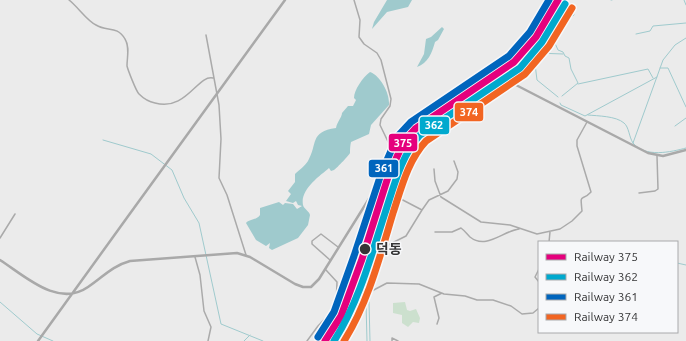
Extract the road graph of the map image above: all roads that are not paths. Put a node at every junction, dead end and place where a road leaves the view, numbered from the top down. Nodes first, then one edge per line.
1 (69, 0) edge
2 (285, 0) edge
3 (354, 0) edge
4 (206, 36) dead end
5 (213, 78) junction
6 (218, 94) junction
7 (587, 122) junction
8 (686, 150) edge
9 (393, 152) junction
10 (657, 156) junction
11 (454, 161) dead end
12 (434, 169) dead end
13 (639, 193) dead end
14 (441, 196) junction
15 (422, 210) junction
16 (15, 214) dead end
17 (384, 220) dead end
18 (520, 229) junction
19 (435, 232) dead end
20 (550, 232) junction
21 (0, 238) edge
22 (550, 241) edge
23 (338, 247) junction
24 (194, 255) junction
25 (246, 256) junction
26 (0, 260) edge
27 (330, 260) junction
28 (324, 269) junction
29 (538, 271) edge
30 (538, 281) edge
31 (337, 292) junction
32 (365, 292) junction
33 (73, 293) junction
34 (442, 293) junction
35 (538, 309) edge
36 (437, 324) dead end
37 (38, 341) edge
38 (208, 341) edge
39 (307, 341) edge
40 (392, 341) edge
41 (398, 341) edge

1 - 5 street
2 - 6 main road
3 - 9 street
4 - 5 street
5 - 6 street
6 - 25 street
6 - 33 main road
7 - 9 main road
7 - 10 main road
7 - 20 street
8 - 10 main road
9 - 23 main road
10 - 13 street
11 - 14 street
12 - 14 street
14 - 15 street
14 - 18 street
15 - 17 street
15 - 32 street
16 - 21 street
18 - 19 street
18 - 20 street
20 - 22 street
23 - 27 main road
23 - 27 street
24 - 25 main road
24 - 33 main road
24 - 38 street
25 - 28 main road
26 - 33 main road
27 - 28 main road
28 - 31 street
29 - 30 street
31 - 32 street
31 - 39 street
32 - 34 street
33 - 37 main road
34 - 35 street
34 - 36 street
40 - 41 street

